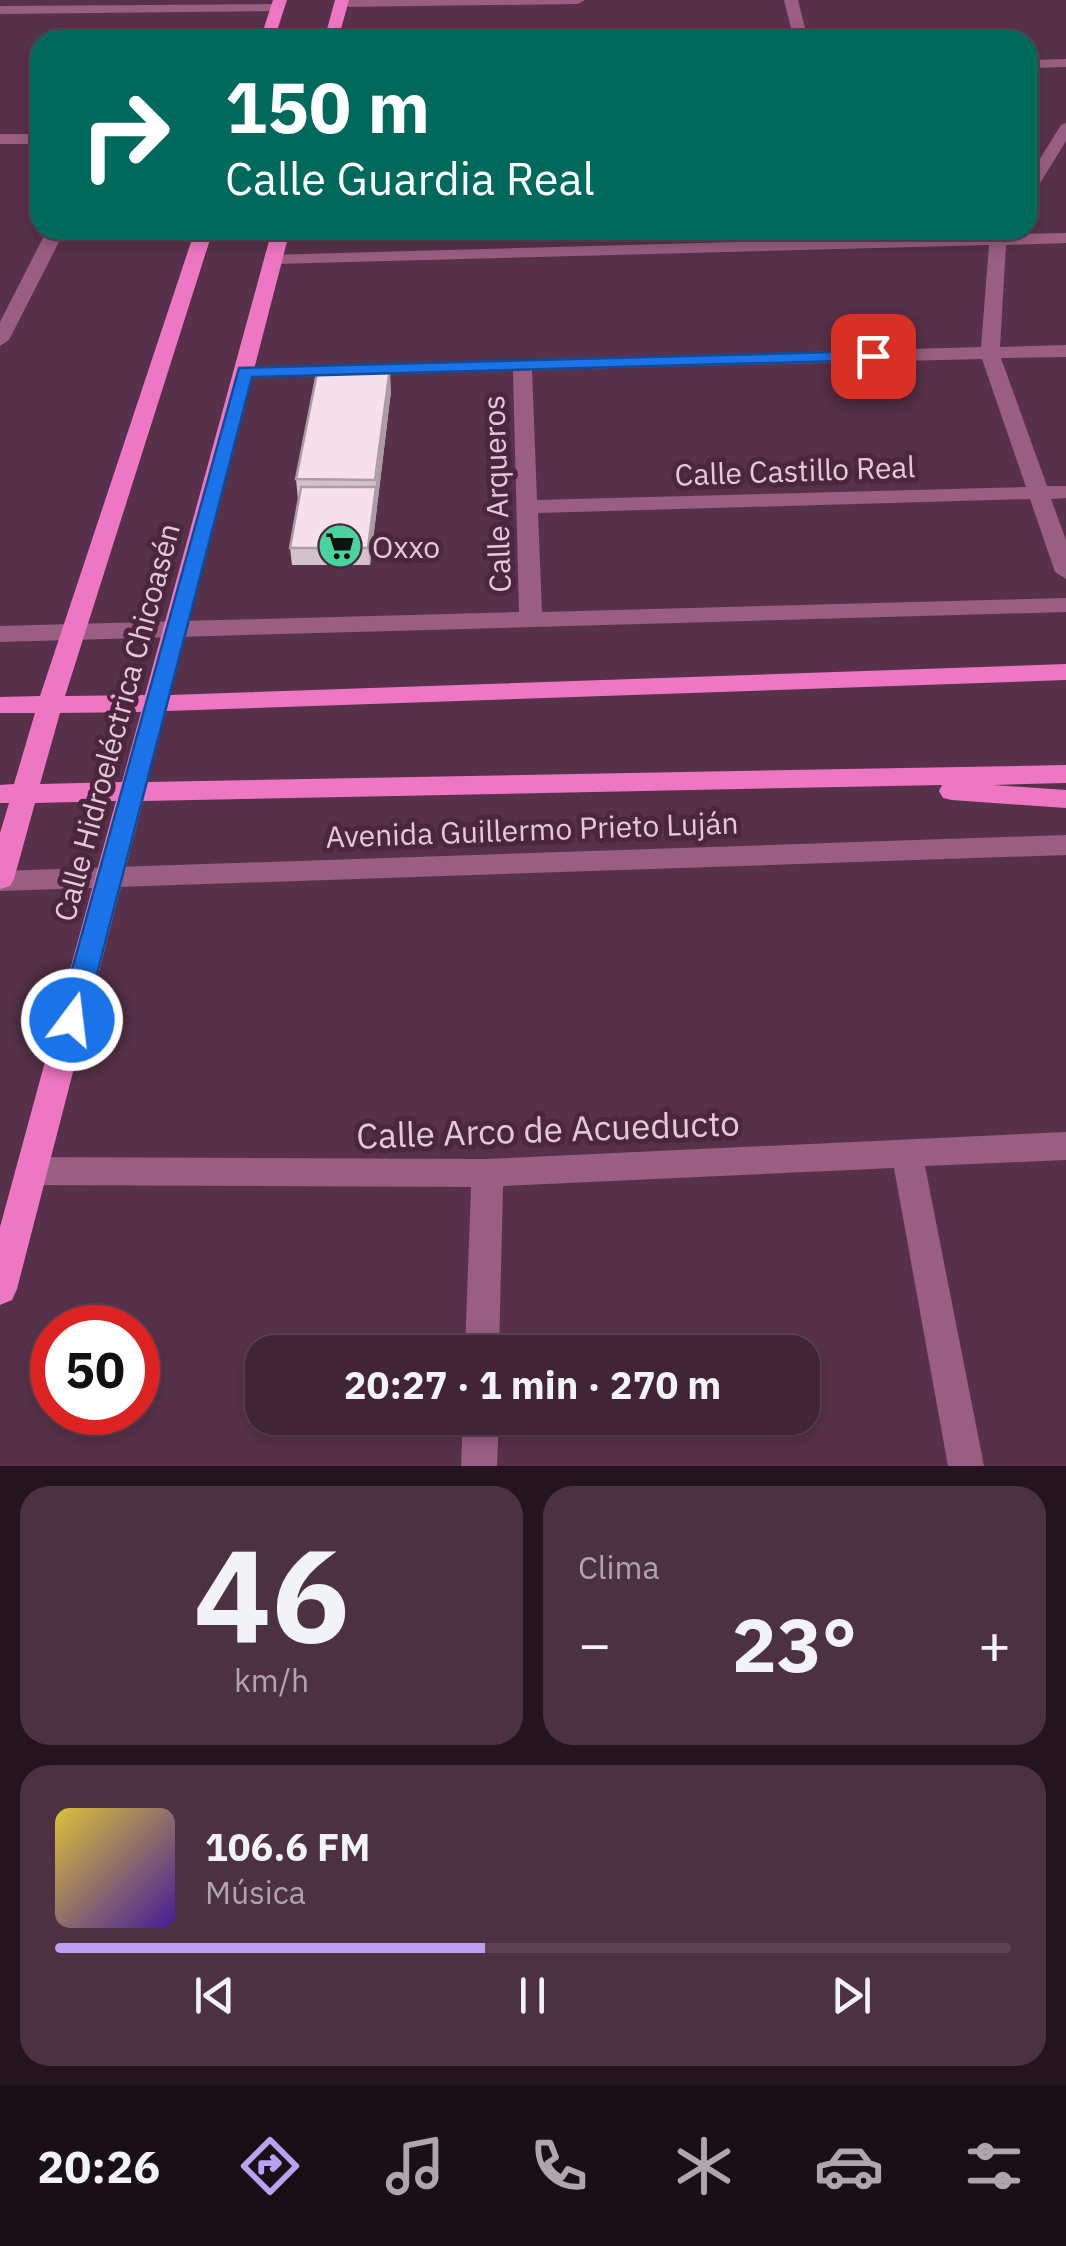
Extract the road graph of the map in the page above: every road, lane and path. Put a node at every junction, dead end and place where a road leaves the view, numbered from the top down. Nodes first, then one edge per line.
1 (578, 0) edge
2 (792, 0) edge
3 (341, 2) edge
4 (279, 3) edge
5 (0, 10) edge
6 (270, 30) edge
7 (334, 30) edge
8 (799, 30) edge
9 (1066, 63) edge
10 (1038, 64) edge
11 (1063, 136) edge
12 (0, 139) edge
13 (30, 140) edge
14 (1038, 175) edge
15 (1038, 237) edge
16 (1066, 238) edge
17 (51, 240) edge
18 (201, 240) edge
19 (279, 240) edge
20 (598, 240) edge
21 (1000, 240) edge
22 (274, 259) junction
23 (0, 340) edge
24 (1066, 352) edge
25 (990, 353) junction
26 (522, 366) junction
27 (245, 372) junction
28 (1066, 492) edge
29 (1038, 493) junction
30 (526, 507) junction
31 (1066, 572) edge
32 (1066, 605) edge
33 (531, 619) junction
34 (177, 630) junction
35 (71, 632) junction
36 (0, 634) edge
37 (1059, 672) edge
38 (50, 704) junction
39 (156, 704) junction
40 (0, 705) edge
41 (1066, 774) edge
42 (857, 780) junction
43 (133, 788) junction
44 (12, 793) edge
45 (1066, 799) edge
46 (1066, 844) edge
47 (110, 876) junction
48 (0, 880) edge
49 (1066, 1146) edge
50 (906, 1153) junction
51 (31, 1170) junction
52 (487, 1174) junction
53 (0, 1289) edge
54 (482, 1335) edge
55 (480, 1435) edge
56 (479, 1466) edge
57 (966, 1466) edge

1 - 3 street
2 - 8 street
3 - 7 main road
4 - 5 street
4 - 6 main road
9 - 10 street
11 - 14 street
12 - 13 street
15 - 16 street
17 - 23 street
18 - 35 main road, Calle Hidroeléctrica Chicoasén
19 - 22 main road, Calle Hidroeléctrica Chicoasén
20 - 22 street
21 - 25 street
22 - 27 main road, Calle Hidroeléctrica Chicoasén
24 - 25 street
25 - 26 street
25 - 29 street
26 - 27 street
26 - 30 street, Calle Arqueros
27 - 34 main road, Calle Hidroeléctrica Chicoasén
28 - 29 street, Calle Castillo Real
29 - 30 street, Calle Castillo Real
29 - 31 street
30 - 33 street, Calle Arqueros
32 - 33 street
33 - 34 street
34 - 35 street
34 - 39 main road, Calle Hidroeléctrica Chicoasén
35 - 36 street
35 - 38 main road, Calle Hidroeléctrica Chicoasén
37 - 39 main road
38 - 39 main road
38 - 40 main road
38 - 44 main road, Calle Hidroeléctrica Chicoasén
39 - 43 main road, Calle Hidroeléctrica Chicoasén
41 - 42 main road, Avenida Guillermo Prieto Luján
42 - 43 main road, Avenida Guillermo Prieto Luján
42 - 45 main road
43 - 44 main road, Avenida Guillermo Prieto Luján
43 - 47 main road, Calle Hidroeléctrica Chicoasén
44 - 48 main road, Calle Hidroeléctrica Chicoasén
46 - 47 street, Avenida Guillermo Prieto Luján
47 - 48 street, Avenida Guillermo Prieto Luján
47 - 51 main road, Calle Hidroeléctrica Chicoasén
49 - 50 street, Calle Arco de Acueducto
50 - 52 street, Calle Arco de Acueducto
50 - 57 street
51 - 52 street, Calle Arco de Acueducto
51 - 53 main road, Calle Hidroeléctrica Chicoasén
52 - 54 street
55 - 56 street

